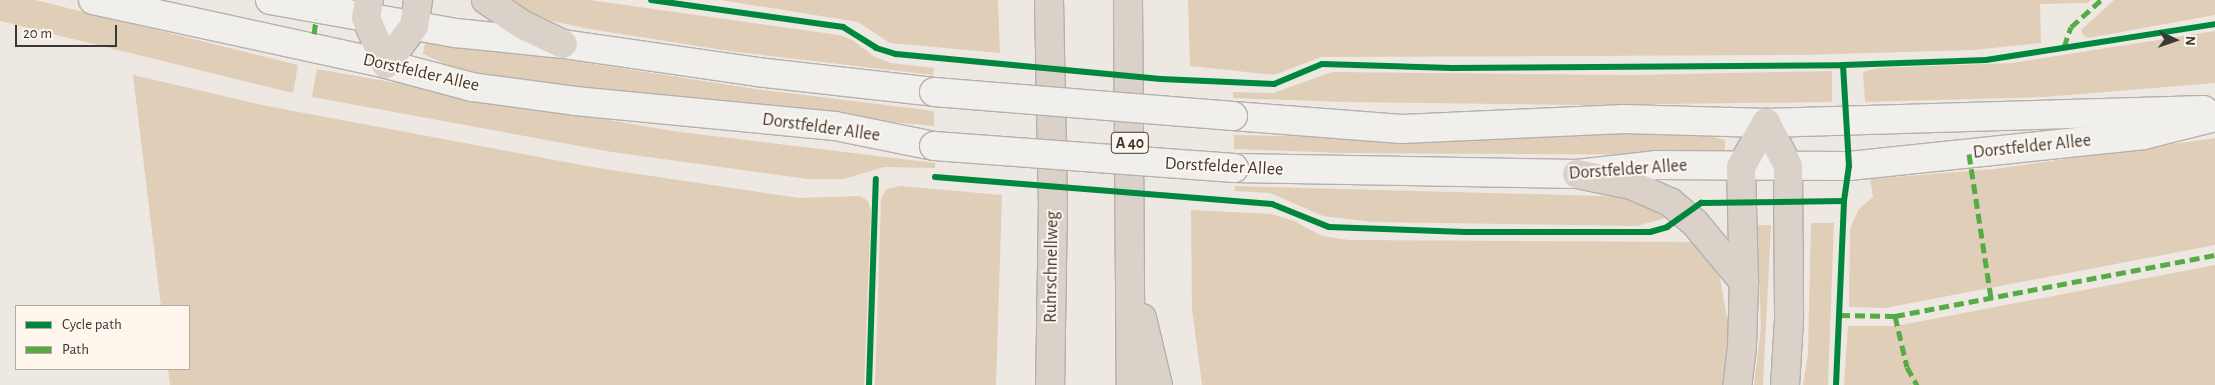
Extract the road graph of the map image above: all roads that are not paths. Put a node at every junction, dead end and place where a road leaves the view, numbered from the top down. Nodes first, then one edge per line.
1 (93, 0) edge
2 (270, 0) edge
3 (486, 0) edge
4 (1049, 0) edge
5 (1128, 0) edge
6 (367, 9) edge
7 (416, 13) edge
8 (563, 44) junction
9 (386, 64) junction
10 (2215, 110) edge
11 (2215, 116) edge
12 (1766, 123) junction
13 (1788, 166) junction
14 (1740, 167) junction
15 (1577, 174) junction
16 (1132, 245) junction
17 (1744, 282) junction
18 (1050, 385) edge
19 (1130, 385) edge
20 (1158, 385) edge
21 (1737, 385) edge
22 (1785, 385) edge

1 - 9 main road, Dorstfelder Allee
2 - 6 main road, Dorstfelder Allee
3 - 8 highway
4 - 18 highway, Ruhrschnellweg
5 - 16 highway, A 40
6 - 7 main road, Dorstfelder Allee
6 - 9 highway
7 - 8 main road, Dorstfelder Allee
7 - 9 highway
8 - 12 main road, Dorstfelder Allee, bridge
9 - 15 main road, Dorstfelder Allee, bridge
10 - 12 main road, Dorstfelder Allee
11 - 13 main road, Dorstfelder Allee
12 - 13 highway
12 - 14 highway
13 - 14 main road, Dorstfelder Allee
13 - 22 highway
14 - 15 main road, Dorstfelder Allee
14 - 17 highway
15 - 17 highway
16 - 19 highway, A 40
16 - 20 highway
17 - 21 highway

